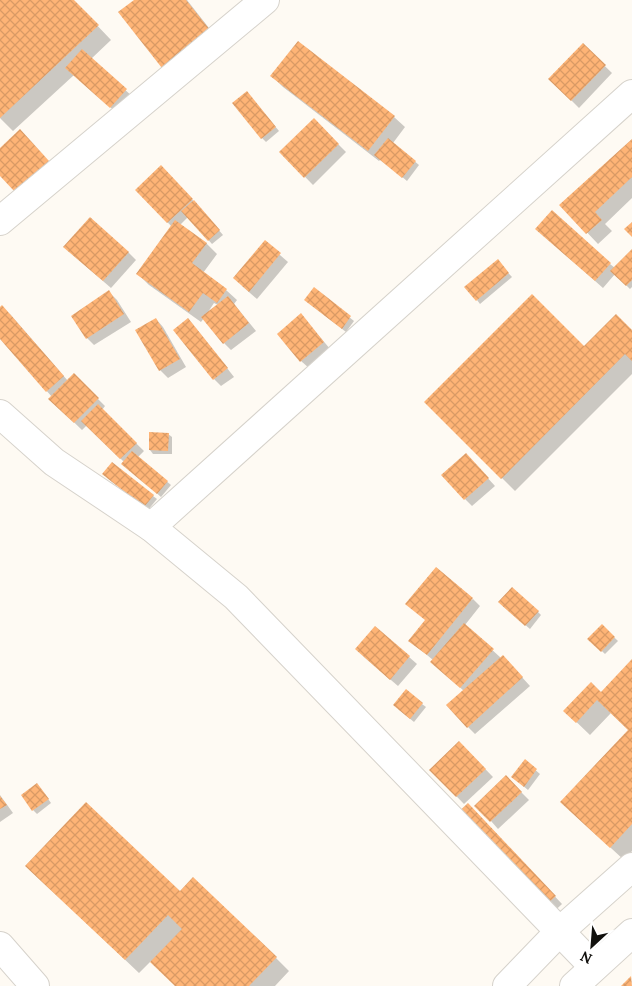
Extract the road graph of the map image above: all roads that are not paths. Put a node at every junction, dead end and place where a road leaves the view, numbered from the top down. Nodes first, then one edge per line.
1 (265, 0) edge
2 (632, 94) edge
3 (0, 221) edge
4 (0, 414) edge
5 (151, 528) junction
6 (632, 867) edge
7 (560, 931) junction
8 (632, 933) edge
9 (0, 946) edge
10 (594, 968) junction
11 (21, 981) edge
12 (507, 986) edge
13 (574, 986) edge

1 - 3 street
2 - 5 street
4 - 5 street
5 - 7 street
6 - 7 street
7 - 10 street
7 - 12 street
8 - 10 street
9 - 11 street
10 - 13 street

